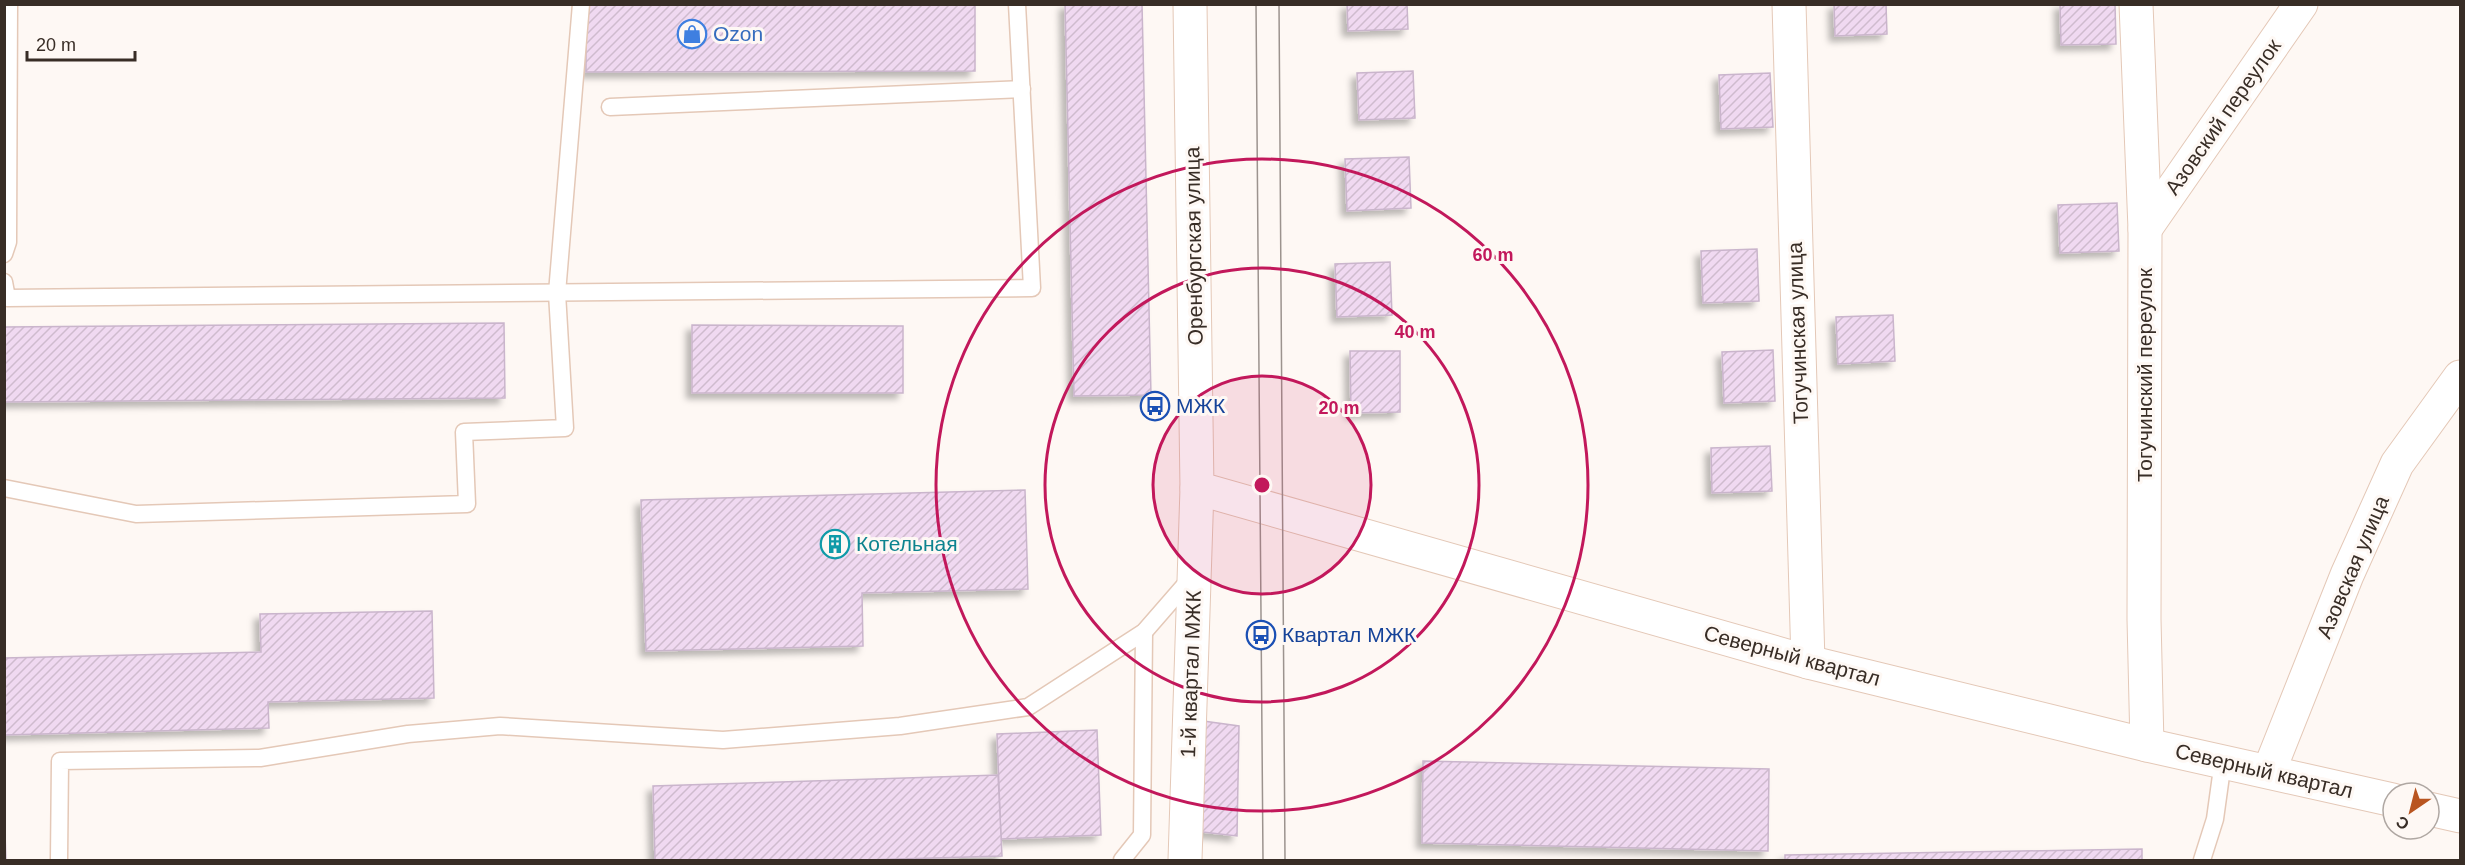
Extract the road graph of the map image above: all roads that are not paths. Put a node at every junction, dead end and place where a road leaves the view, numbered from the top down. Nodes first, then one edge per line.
1 (9, 4) edge
2 (581, 4) edge
3 (1017, 4) edge
4 (1190, 4) edge
5 (1789, 4) edge
6 (2136, 4) edge
7 (2301, 4) edge
8 (1022, 88) junction
9 (610, 107) dead end
10 (2145, 229) junction
11 (4, 254) edge
12 (4, 282) edge
13 (557, 293) junction
14 (2460, 377) edge
15 (4, 488) edge
16 (1197, 488) junction
17 (1194, 574) junction
18 (1144, 632) junction
19 (1808, 662) junction
20 (2147, 745) junction
21 (2223, 761) junction
22 (2269, 771) junction
23 (2381, 797) edge
24 (2441, 812) edge
25 (2460, 816) edge
26 (59, 861) edge
27 (1122, 861) edge
28 (1185, 861) edge
29 (2202, 861) edge

1 - 11 lane
2 - 13 lane
3 - 8 lane
4 - 16 street, Оренбургская улица
5 - 19 street, Тогучинская улица
6 - 10 street, Тогучинский переулок
7 - 10 street, Азовский переулок
8 - 9 lane
8 - 13 lane
10 - 20 street, Тогучинский переулок
12 - 13 lane
13 - 15 lane
14 - 22 street, Азовская улица
16 - 17 street, 1-й квартал МЖК
16 - 19 street, Северный квартал
17 - 18 lane
17 - 28 street, 1-й квартал МЖК
18 - 26 lane
18 - 27 lane
19 - 20 street, Северный квартал
20 - 21 street, Северный квартал
21 - 22 street, Северный квартал
21 - 29 lane
22 - 23 street, Северный квартал
24 - 25 street

